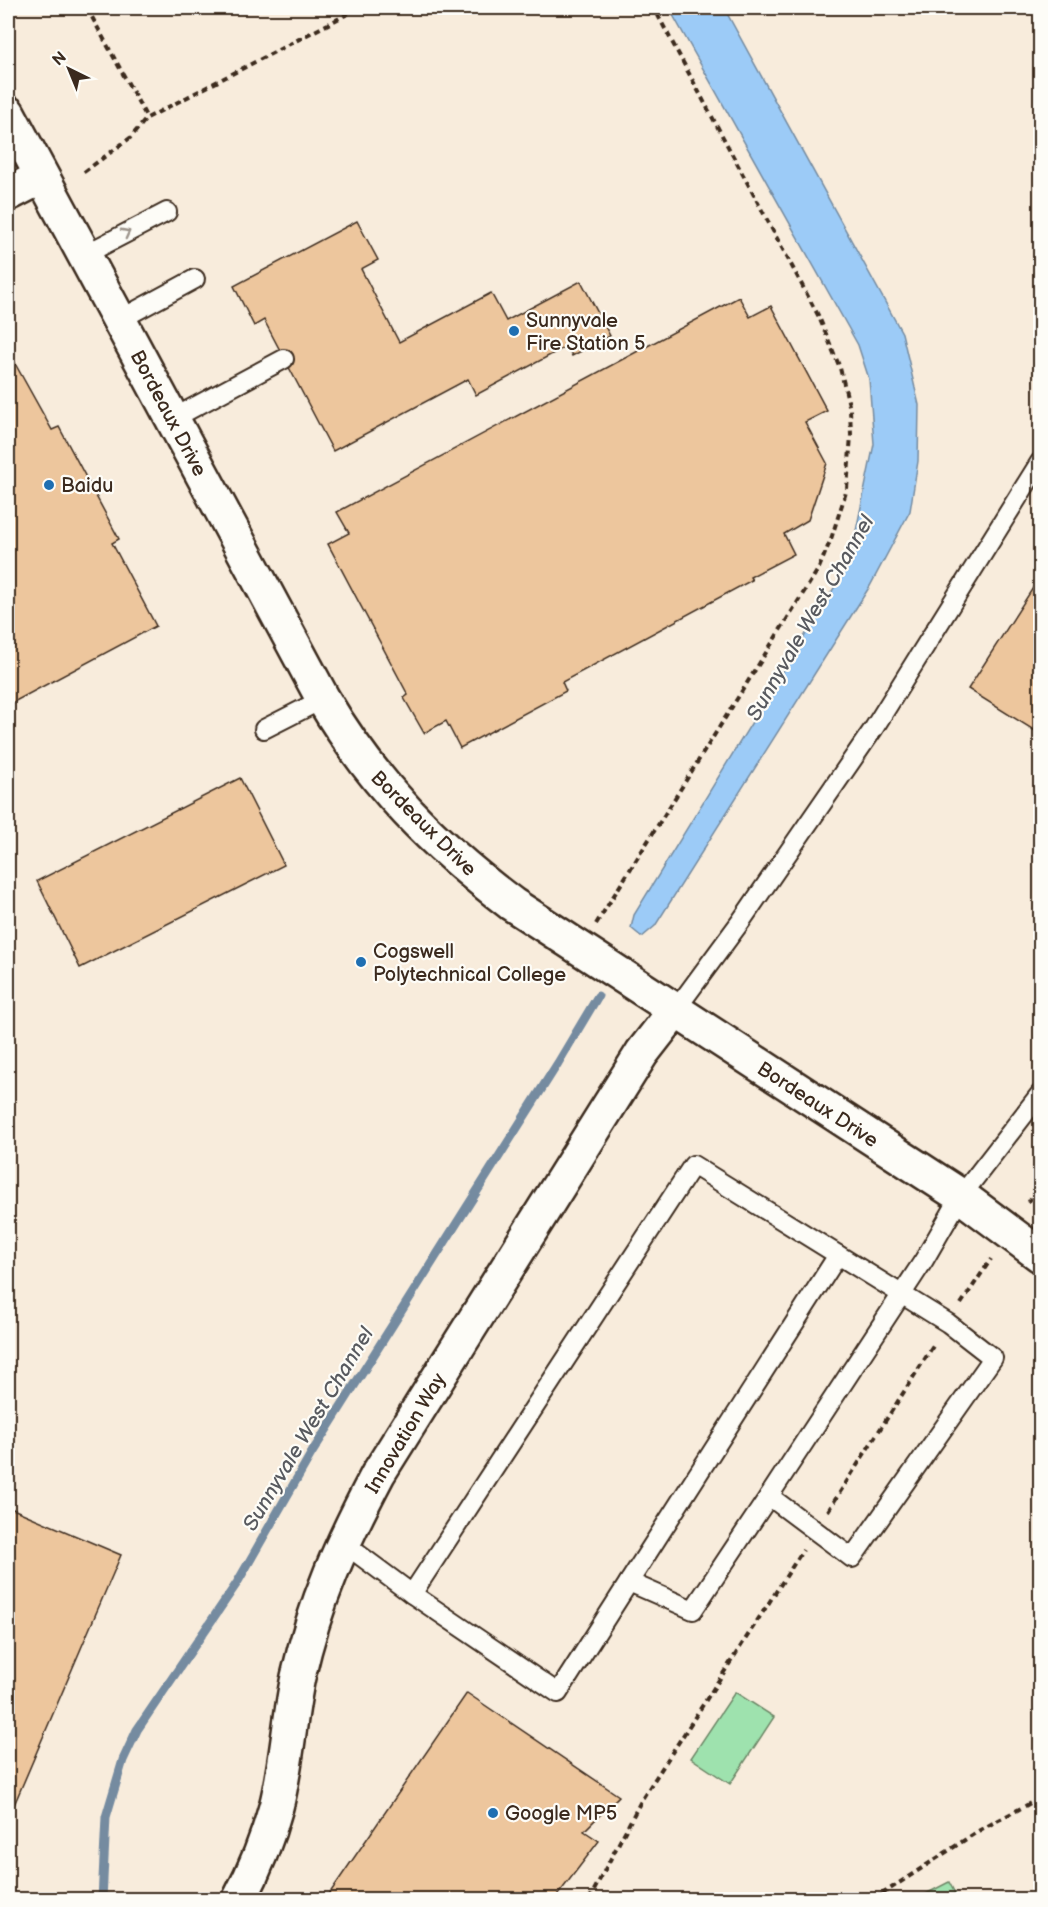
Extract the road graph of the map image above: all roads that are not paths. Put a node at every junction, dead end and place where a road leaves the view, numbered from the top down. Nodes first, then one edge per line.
1 (8, 113) edge
2 (41, 177) junction
3 (8, 195) edge
4 (167, 212) dead end
5 (84, 255) junction
6 (195, 279) dead end
7 (119, 320) junction
8 (284, 358) dead end
9 (172, 419) junction
10 (1041, 462) edge
11 (323, 699) junction
12 (264, 729) dead end
13 (674, 1012) junction
14 (1041, 1095) edge
15 (961, 1196) junction
16 (838, 1255) junction
17 (1041, 1255) edge
18 (902, 1294) junction
19 (770, 1496) junction
20 (342, 1542) junction
21 (629, 1582) junction
22 (412, 1594) junction
23 (239, 1899) edge

1 - 2 street, Bordeaux Drive
2 - 3 street
2 - 5 street, Bordeaux Drive
5 -> 4 lane
5 - 7 street, Bordeaux Drive
6 - 7 lane
7 - 9 street, Bordeaux Drive
8 - 9 lane
9 - 11 street, Bordeaux Drive
10 - 13 lane
11 - 12 lane
11 - 13 street, Bordeaux Drive
13 - 15 street, Bordeaux Drive
13 - 20 street, Innovation Way
14 - 15 lane
15 - 17 street, Bordeaux Drive
15 - 18 lane
16 - 18 lane
16 - 21 lane
16 - 22 lane
18 - 19 lane
18 - 19 lane
19 - 21 lane
20 - 22 lane
20 - 23 street, Innovation Way
21 - 22 lane

